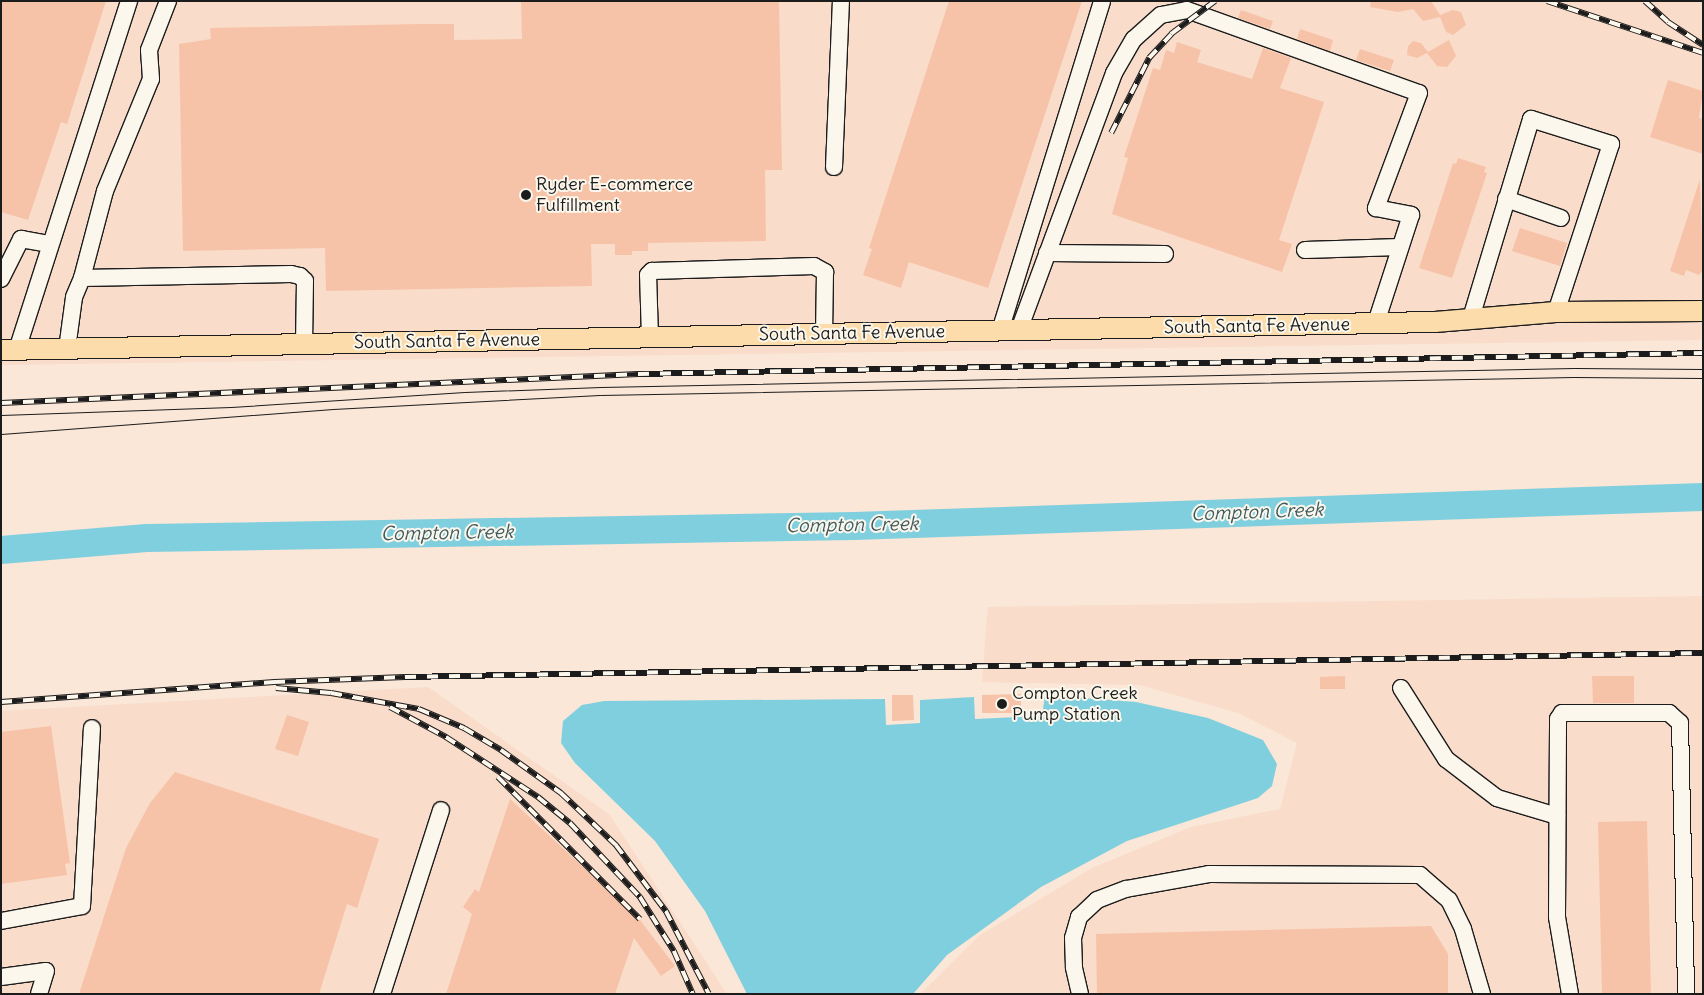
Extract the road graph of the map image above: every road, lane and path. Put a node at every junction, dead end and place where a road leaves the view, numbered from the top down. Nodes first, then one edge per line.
1 (129, 1) edge
2 (168, 1) edge
3 (841, 1) edge
4 (1102, 1) edge
5 (834, 166) dead end
6 (1506, 199) junction
7 (1561, 218) dead end
8 (50, 244) junction
9 (1400, 248) junction
10 (1305, 250) dead end
11 (1047, 253) junction
12 (1165, 254) dead end
13 (82, 278) junction
14 (1, 279) edge
15 (1703, 311) edge
16 (1556, 312) junction
17 (1471, 318) junction
18 (1376, 324) junction
19 (1010, 330) junction
20 (824, 334) junction
21 (650, 337) junction
22 (304, 344) junction
23 (68, 349) junction
24 (9, 350) edge
25 (1401, 688) dead end
26 (92, 728) dead end
27 (441, 810) dead end
28 (1558, 816) junction
29 (1, 921) edge
30 (1, 977) edge
31 (39, 994) edge
32 (382, 994) edge
33 (1080, 994) edge
34 (1482, 994) edge
35 (1570, 994) edge
36 (1686, 994) edge

1 - 8 lane
2 - 13 lane
3 - 5 lane
4 - 19 lane
6 - 7 lane
6 - 16 lane
6 - 17 lane
8 - 14 lane
8 - 24 lane
9 - 10 lane
9 - 11 lane
9 - 18 lane
11 - 12 lane
11 - 19 lane
13 - 22 lane
13 - 23 lane
15 - 16 main road, South Santa Fe Avenue
16 - 17 main road, South Santa Fe Avenue
17 - 18 main road, South Santa Fe Avenue
18 - 19 main road, South Santa Fe Avenue
19 - 20 main road, South Santa Fe Avenue
20 - 21 main road, South Santa Fe Avenue
20 - 21 lane
21 - 22 main road, South Santa Fe Avenue
22 - 23 main road, South Santa Fe Avenue
23 - 24 main road, South Santa Fe Avenue
25 - 28 lane
26 - 29 lane
27 - 32 lane
28 - 35 lane
28 - 36 lane
30 - 31 lane
33 - 34 lane

